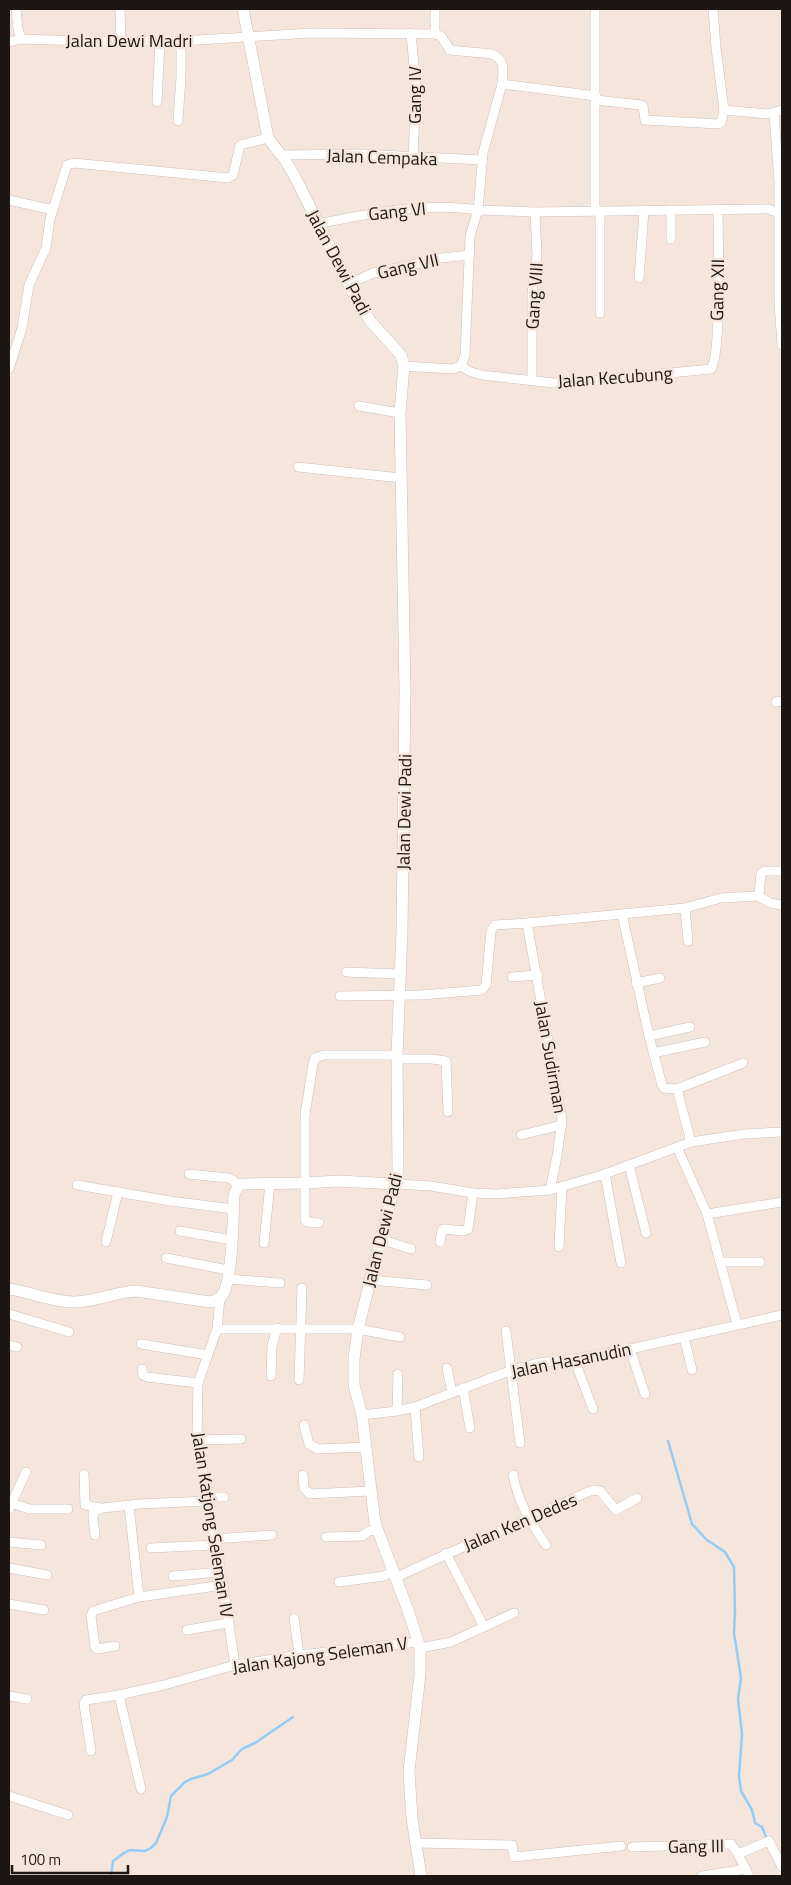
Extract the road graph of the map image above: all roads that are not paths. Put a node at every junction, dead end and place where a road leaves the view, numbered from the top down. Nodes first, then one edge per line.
1 (16, 9) edge
2 (120, 9) edge
3 (244, 9) edge
4 (435, 9) edge
5 (595, 9) edge
6 (713, 9) edge
7 (411, 33) junction
8 (435, 34) junction
9 (249, 37) junction
10 (22, 39) junction
11 (121, 41) junction
12 (160, 41) junction
13 (181, 41) junction
14 (9, 42) edge
15 (502, 84) junction
16 (596, 98) junction
17 (157, 102) dead end
18 (724, 110) junction
19 (778, 112) edge
20 (178, 121) dead end
21 (268, 138) junction
22 (282, 156) junction
23 (414, 156) junction
24 (482, 160) junction
25 (9, 200) edge
26 (53, 210) junction
27 (478, 210) junction
28 (671, 210) junction
29 (718, 210) junction
30 (598, 211) junction
31 (644, 211) junction
32 (535, 212) junction
33 (780, 218) edge
34 (318, 224) junction
35 (671, 239) dead end
36 (470, 255) junction
37 (639, 278) dead end
38 (348, 284) junction
39 (600, 313) dead end
40 (781, 330) edge
41 (782, 345) edge
42 (404, 366) junction
43 (461, 366) junction
44 (9, 369) edge
45 (711, 369) joint
46 (532, 380) junction
47 (359, 406) dead end
48 (400, 413) junction
49 (298, 467) dead end
50 (401, 478) junction
51 (782, 871) edge
52 (759, 896) junction
53 (782, 905) edge
54 (685, 908) junction
55 (622, 914) junction
56 (528, 923) junction
57 (688, 941) dead end
58 (346, 972) dead end
59 (399, 974) junction
60 (538, 975) junction
61 (512, 977) dead end
62 (660, 978) dead end
63 (636, 983) junction
64 (340, 996) dead end
65 (399, 996) junction
66 (690, 1027) dead end
67 (648, 1036) junction
68 (704, 1042) dead end
69 (653, 1054) junction
70 (397, 1057) junction
71 (743, 1063) dead end
72 (677, 1089) junction
73 (448, 1112) dead end
74 (562, 1126) junction
75 (782, 1134) edge
76 (522, 1135) dead end
77 (692, 1142) junction
78 (678, 1147) junction
79 (629, 1165) junction
80 (189, 1174) dead end
81 (605, 1174) junction
82 (305, 1183) junction
83 (270, 1184) junction
84 (395, 1184) junction
85 (77, 1185) dead end
86 (238, 1186) junction
87 (562, 1187) junction
88 (550, 1190) junction
89 (118, 1192) junction
90 (473, 1193) junction
91 (782, 1202) edge
92 (233, 1209) junction
93 (708, 1214) junction
94 (319, 1223) dead end
95 (180, 1231) dead end
96 (646, 1232) dead end
97 (380, 1239) junction
98 (232, 1240) junction
99 (106, 1242) dead end
100 (440, 1242) dead end
101 (264, 1243) dead end
102 (559, 1247) dead end
103 (412, 1249) dead end
104 (166, 1258) dead end
105 (722, 1262) junction
106 (760, 1262) dead end
107 (621, 1263) dead end
108 (228, 1275) junction
109 (370, 1280) junction
110 (280, 1283) dead end
111 (427, 1285) dead end
112 (302, 1288) dead end
113 (9, 1290) edge
114 (220, 1298) junction
115 (9, 1314) edge
116 (782, 1314) edge
117 (737, 1324) junction
118 (277, 1328) junction
119 (300, 1328) junction
120 (216, 1329) junction
121 (358, 1329) junction
122 (506, 1331) dead end
123 (69, 1332) dead end
124 (400, 1337) dead end
125 (684, 1337) junction
126 (141, 1344) dead end
127 (630, 1349) junction
128 (208, 1354) junction
129 (574, 1359) junction
130 (447, 1368) dead end
131 (142, 1369) dead end
132 (512, 1370) junction
133 (692, 1370) dead end
134 (398, 1374) dead end
135 (271, 1376) dead end
136 (299, 1380) dead end
137 (198, 1383) junction
138 (463, 1388) junction
139 (452, 1392) junction
140 (644, 1394) dead end
141 (415, 1407) junction
142 (593, 1409) dead end
143 (397, 1411) junction
144 (362, 1415) junction
145 (304, 1425) dead end
146 (470, 1428) dead end
147 (241, 1439) dead end
148 (197, 1440) junction
149 (520, 1443) dead end
150 (366, 1447) junction
151 (419, 1457) dead end
152 (26, 1472) dead end
153 (84, 1474) dead end
154 (303, 1475) dead end
155 (513, 1475) dead end
156 (370, 1491) junction
157 (224, 1497) dead end
158 (637, 1498) dead end
159 (207, 1499) junction
160 (10, 1506) edge
161 (128, 1506) junction
162 (68, 1508) dead end
163 (103, 1508) junction
164 (528, 1520) junction
165 (377, 1530) junction
166 (95, 1535) dead end
167 (272, 1535) dead end
168 (326, 1537) dead end
169 (9, 1542) edge
170 (214, 1542) junction
171 (41, 1545) dead end
172 (546, 1545) dead end
173 (151, 1548) dead end
174 (446, 1553) junction
175 (9, 1568) edge
176 (221, 1572) junction
177 (47, 1575) dead end
178 (394, 1575) junction
179 (173, 1576) dead end
180 (339, 1582) dead end
181 (223, 1585) junction
182 (139, 1597) junction
183 (9, 1604) edge
184 (44, 1610) dead end
185 (514, 1614) dead end
186 (294, 1618) dead end
187 (228, 1624) junction
188 (484, 1628) junction
189 (187, 1630) dead end
190 (419, 1645) junction
191 (115, 1646) dead end
192 (299, 1655) junction
193 (235, 1665) junction
194 (119, 1695) junction
195 (9, 1696) edge
196 (27, 1699) dead end
197 (91, 1751) dead end
198 (141, 1789) dead end
199 (9, 1796) edge
200 (68, 1815) dead end
201 (416, 1843) junction
202 (621, 1846) dead end
203 (632, 1847) dead end
204 (738, 1854) junction
205 (782, 1867) edge
206 (747, 1872) edge
207 (421, 1876) edge
208 (702, 1876) edge

1 - 10 street
2 - 11 street
3 - 9 street, Jalan Dewi Padi
4 - 8 street
5 - 16 street
6 - 18 street
7 - 8 street, Jalan Dewi Madri
7 - 9 street, Jalan Dewi Madri
7 - 23 street, Gang IV
8 - 15 street
9 - 13 street, Jalan Dewi Madri
9 - 21 street, Jalan Dewi Padi
10 - 11 street, Jalan Dewi Madri
10 - 14 street, Jalan Dewi Madri
11 - 12 street, Jalan Dewi Madri
12 - 13 street, Jalan Dewi Madri
12 - 17 street
13 - 20 street
15 - 16 street
15 - 24 street
16 - 18 street
16 - 30 street
18 - 19 street
19 - 33 street
21 - 22 street, Jalan Dewi Padi
21 - 26 street
22 - 23 street, Jalan Cempaka
22 - 34 street, Jalan Dewi Padi
23 - 24 street, Jalan Cempaka
24 - 27 street
25 - 26 street
26 - 44 street
27 - 32 street, Gang VI
27 - 34 street, Gang VI
27 - 36 street
28 - 29 street, Gang VI
28 - 31 street, Gang VI
28 - 35 street
29 - 33 street, Gang VI
29 - 45 street, Gang XII
30 - 31 street, Gang VI
30 - 32 street, Gang VI
30 - 39 street
31 - 37 street
32 - 46 street, Gang VIII
33 - 40 street
34 - 38 street, Jalan Dewi Padi
36 - 38 street, Gang VII
36 - 43 street
38 - 42 street, Jalan Dewi Padi
40 - 41 street
42 - 43 street
42 - 48 street, Jalan Dewi Padi
43 - 46 street, Jalan Kecubung
45 - 46 street, Jalan Kecubung
47 - 48 street
48 - 50 street, Jalan Dewi Padi
49 - 50 street
50 - 59 street, Jalan Dewi Padi
51 - 52 street
52 - 53 street
52 - 54 street
54 - 55 street
54 - 57 street
55 - 56 street
55 - 63 street
56 - 60 street, Jalan Sudirman
56 - 65 street
58 - 59 street
59 - 65 street, Jalan Dewi Padi
60 - 61 street
60 - 74 street, Jalan Sudirman
62 - 63 street
63 - 67 street
64 - 65 street
65 - 70 street, Jalan Dewi Padi
66 - 67 street
67 - 69 street
68 - 69 street
69 - 72 street
70 - 73 street
70 - 82 street
70 - 84 street, Jalan Dewi Padi
71 - 72 street
72 - 77 street
74 - 76 street
74 - 88 street, Jalan Sudirman
75 - 77 street
77 - 78 street
78 - 79 street
78 - 93 street
79 - 81 street
79 - 96 street
80 - 86 street
81 - 87 street
81 - 107 street
82 - 83 street
82 - 84 street
82 - 94 street
83 - 86 street
83 - 101 street
84 - 90 street
84 - 97 street, Jalan Dewi Padi
85 - 89 street
86 - 92 street
87 - 88 street
87 - 102 street
88 - 90 street
89 - 92 street
89 - 99 street
90 - 100 street
91 - 93 street
92 - 98 street
93 - 105 street
95 - 98 street
97 - 103 street
97 - 109 street, Jalan Dewi Padi
98 - 108 street
104 - 108 street
105 - 106 street
105 - 117 street
108 - 110 street
108 - 114 street
109 - 111 street
109 - 121 street, Jalan Dewi Padi
112 - 119 street
113 - 114 street
114 - 120 street, Jalan Katjong Seleman IV
115 - 123 street
116 - 117 street, Jalan Hasanudin
117 - 125 street, Jalan Hasanudin
118 - 119 street
118 - 120 street
118 - 135 street
119 - 121 street
119 - 136 street
120 - 128 street, Jalan Katjong Seleman IV
121 - 124 street
121 - 144 street, Jalan Dewi Padi
122 - 132 street
125 - 127 street, Jalan Hasanudin
125 - 133 street
126 - 128 street
127 - 129 street, Jalan Hasanudin
127 - 140 street
128 - 137 street, Jalan Katjong Seleman IV
129 - 132 street, Jalan Hasanudin
129 - 142 street
130 - 139 street
131 - 137 street
132 - 138 street, Jalan Hasanudin
132 - 149 street
134 - 143 street
137 - 148 street, Jalan Katjong Seleman IV
138 - 139 street, Jalan Hasanudin
138 - 146 street
139 - 141 street, Jalan Hasanudin
141 - 143 street, Jalan Hasanudin
141 - 151 street
143 - 144 street, Jalan Hasanudin
144 - 150 street, Jalan Dewi Padi
145 - 150 street
147 - 148 street
148 - 159 street, Jalan Katjong Seleman IV
150 - 156 street, Jalan Dewi Padi
152 - 160 street
153 - 163 street
154 - 156 street
155 - 164 street
156 - 165 street, Jalan Dewi Padi
157 - 159 street
158 - 164 street, Jalan Ken Dedes
159 - 161 street
159 - 170 street, Jalan Katjong Seleman IV
160 - 162 street
161 - 163 street
161 - 182 street
163 - 166 street
164 - 172 street
164 - 174 street, Jalan Ken Dedes
165 - 168 street
165 - 178 street, Jalan Dewi Padi
167 - 170 street
169 - 171 street
170 - 173 street
170 - 176 street, Jalan Katjong Seleman IV
174 - 178 street, Jalan Ken Dedes
174 - 188 street
175 - 177 street
176 - 179 street
176 - 181 street, Jalan Katjong Seleman IV
178 - 180 street, Jalan Ken Dedes
178 - 190 street, Jalan Dewi Padi
181 - 182 street
181 - 187 street, Jalan Katjong Seleman IV
182 - 191 street
183 - 184 street
185 - 188 street, Jalan Kajong Seleman V
186 - 192 street
187 - 189 street
187 - 193 street, Jalan Katjong Seleman IV
188 - 190 street, Jalan Kajong Seleman V
190 - 192 street, Jalan Kajong Seleman V
190 - 201 street
192 - 193 street, Jalan Kajong Seleman V
193 - 194 street, Jalan Kajong Seleman V
194 - 197 street, Jalan Kajong Seleman V
194 - 198 street
195 - 196 street
199 - 200 street
201 - 202 street
201 - 207 street
203 - 204 street, Gang III
204 - 205 street
204 - 206 street, Gang III
206 - 208 street

